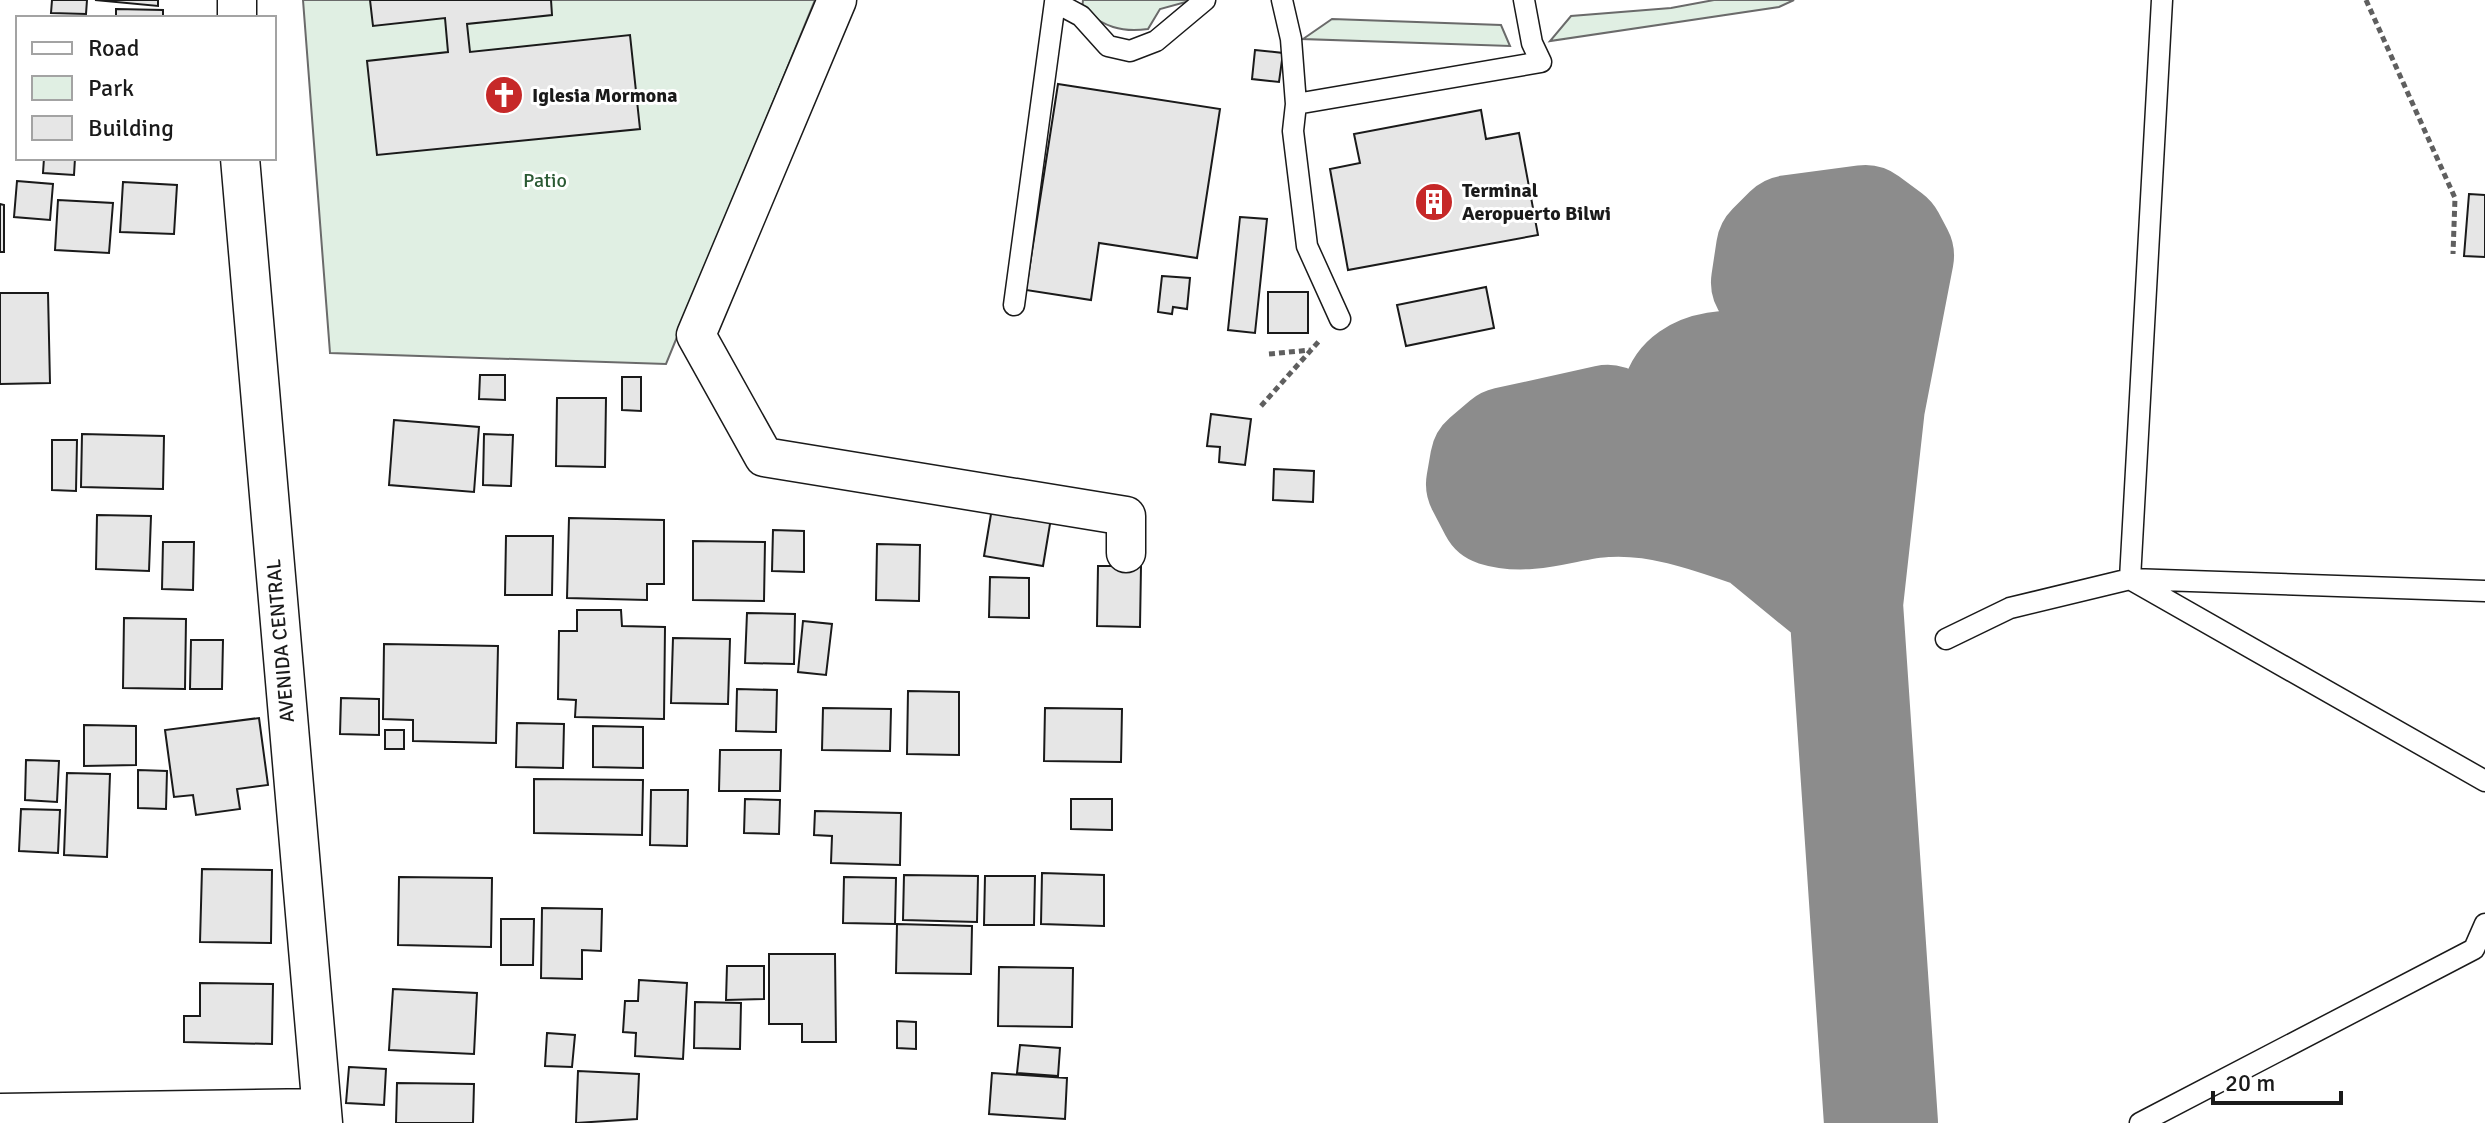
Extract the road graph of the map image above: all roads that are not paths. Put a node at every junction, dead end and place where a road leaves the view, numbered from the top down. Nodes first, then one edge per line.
1 (837, 0) edge
2 (1205, 0) edge
3 (1282, 0) edge
4 (1524, 0) edge
5 (2162, 0) edge
6 (1296, 104) junction
7 (240, 160) edge
8 (1014, 305) dead end
9 (1340, 319) road end
10 (1126, 553) dead end
11 (2130, 579) junction
12 (2485, 591) edge
13 (1946, 639) dead end
14 (2485, 781) edge
15 (2485, 924) edge
16 (0, 1113) edge
17 (322, 1116) edge
18 (2140, 1123) edge

1 - 10 street
2 - 8 lane
3 - 6 lane
4 - 6 lane
5 - 11 lane
6 - 9 lane
7 - 17 street, AVENIDA CENTRAL
11 - 12 lane
11 - 13 lane
11 - 14 lane
15 - 18 lane
16 - 17 street

